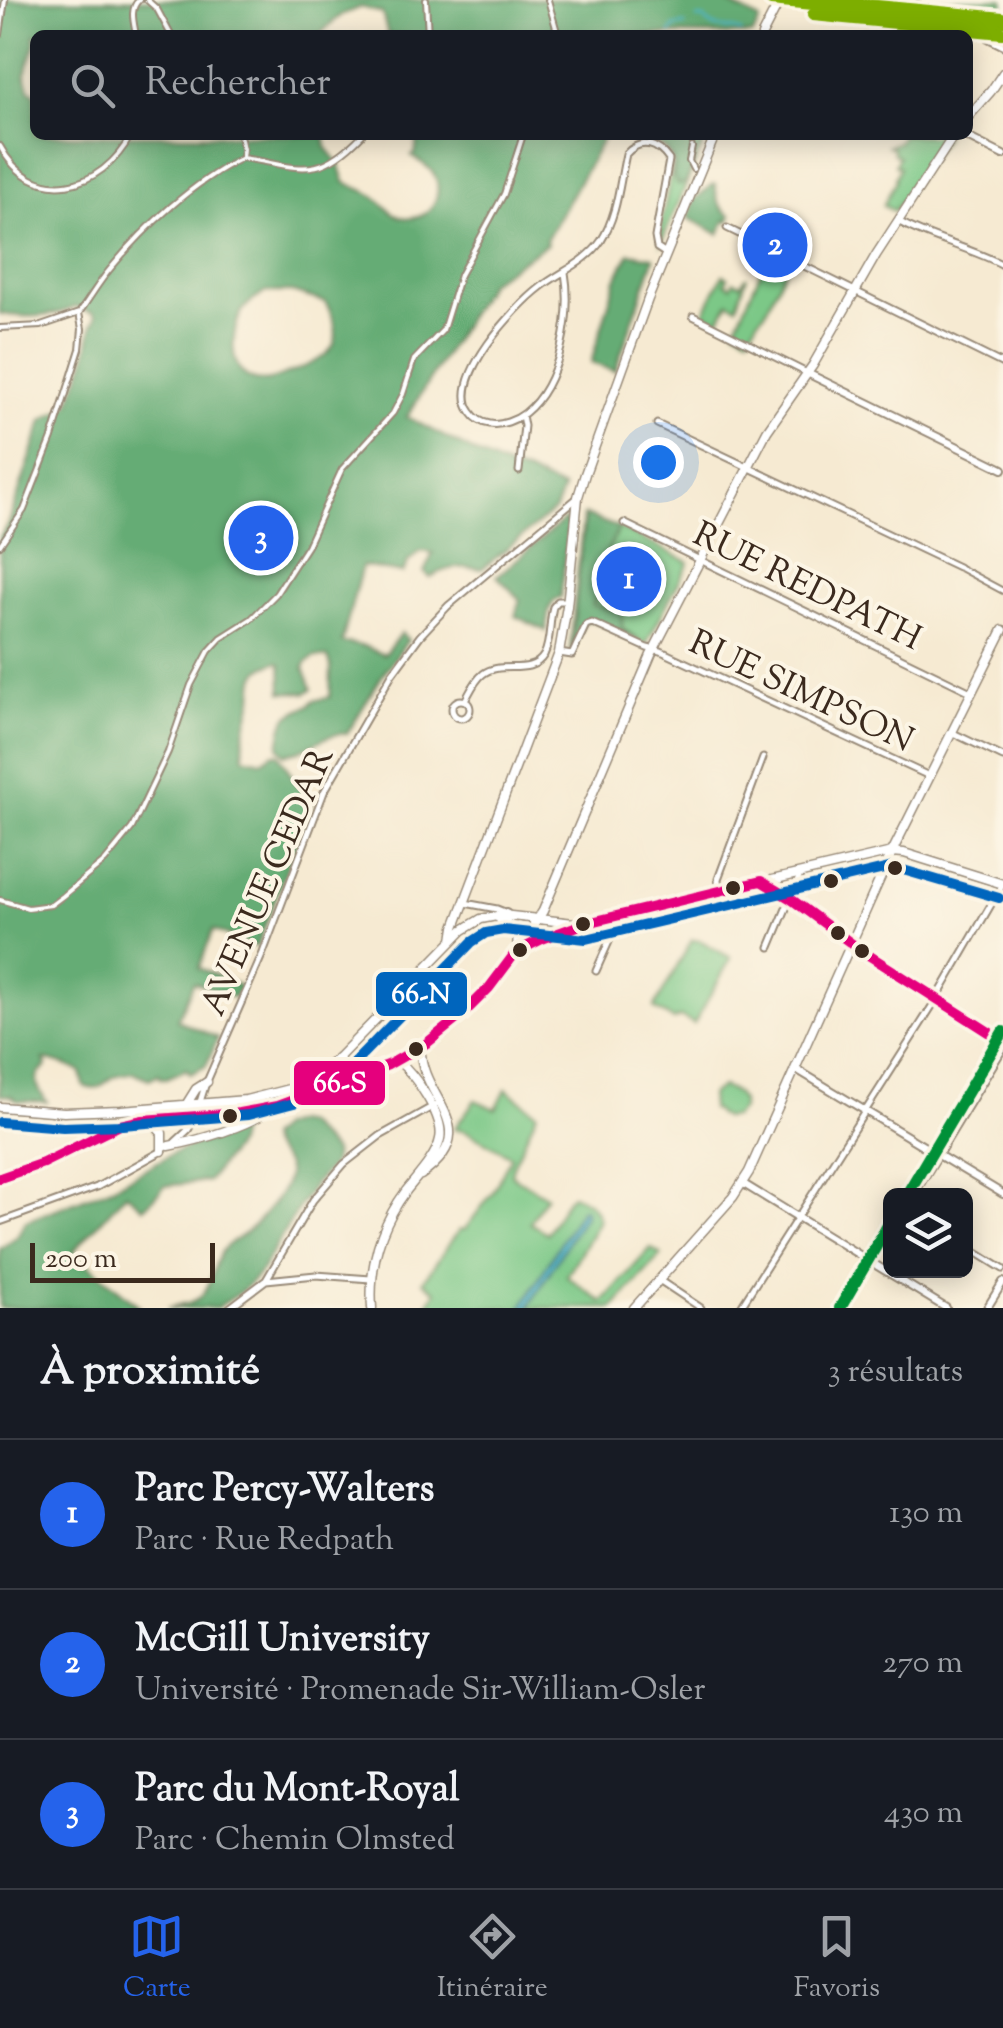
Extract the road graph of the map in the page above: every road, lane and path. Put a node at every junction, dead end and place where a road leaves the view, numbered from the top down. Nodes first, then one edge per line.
1 (4, 0) edge
2 (139, 0) edge
3 (147, 0) edge
4 (426, 0) edge
5 (548, 0) edge
6 (780, 0) edge
7 (911, 0) edge
8 (135, 30) edge
9 (168, 30) edge
10 (428, 30) edge
11 (557, 30) edge
12 (765, 30) edge
13 (971, 30) edge
14 (973, 31) edge
15 (0, 35) edge
16 (1003, 46) edge
17 (1003, 73) edge
18 (973, 111) edge
19 (128, 140) edge
20 (241, 140) edge
21 (357, 140) edge
22 (521, 140) edge
23 (713, 140) edge
24 (951, 140) edge
25 (973, 140) edge
26 (0, 146) edge
27 (692, 146) dead end
28 (1003, 155) edge
29 (242, 158) junction
30 (693, 169) dead end
31 (898, 220) junction
32 (727, 228) dead end
33 (666, 254) junction
34 (1003, 265) edge
35 (565, 272) junction
36 (856, 292) junction
37 (79, 313) junction
38 (693, 316) dead end
39 (0, 328) edge
40 (1003, 364) edge
41 (807, 373) junction
42 (522, 415) junction
43 (657, 424) dead end
44 (748, 468) junction
45 (1003, 469) edge
46 (519, 470) dead end
47 (578, 497) junction
48 (558, 515) junction
49 (576, 520) junction
50 (624, 523) dead end
51 (0, 545) edge
52 (700, 560) junction
53 (958, 566) joint
54 (1003, 591) edge
55 (568, 601) junction
56 (1003, 630) edge
57 (654, 650) junction
58 (559, 653) junction
59 (971, 692) junction
60 (465, 702) dead end
61 (951, 732) junction
62 (763, 758) dead end
63 (1003, 758) edge
64 (929, 776) junction
65 (892, 852) junction
66 (800, 872) junction
67 (761, 881) junction
68 (1003, 884) edge
69 (719, 891) junction
70 (791, 899) junction
71 (0, 900) edge
72 (464, 903) junction
73 (510, 914) junction
74 (493, 916) junction
75 (615, 916) junction
76 (539, 918) junction
77 (583, 924) junction
78 (454, 940) junction
79 (851, 942) junction
80 (770, 947) dead end
81 (516, 952) junction
82 (596, 971) dead end
83 (936, 997) junction
84 (1003, 1044) edge
85 (421, 1047) junction
86 (339, 1056) junction
87 (397, 1060) junction
88 (796, 1069) junction
89 (350, 1080) junction
90 (208, 1082) junction
91 (441, 1102) junction
92 (200, 1104) junction
93 (186, 1105) junction
94 (277, 1106) junction
95 (0, 1107) edge
96 (432, 1107) junction
97 (101, 1111) junction
98 (866, 1111) junction
99 (196, 1116) junction
100 (150, 1120) junction
101 (110, 1129) junction
102 (165, 1148) junction
103 (938, 1154) junction
104 (0, 1178) edge
105 (417, 1178) junction
106 (742, 1183) junction
107 (918, 1188) edge
108 (1003, 1194) edge
109 (798, 1218) junction
110 (0, 1222) edge
111 (883, 1242) edge
112 (973, 1250) edge
113 (871, 1262) junction
114 (1003, 1269) edge
115 (266, 1280) junction
116 (370, 1280) junction
117 (659, 1280) junction
118 (1003, 1282) edge
119 (230, 1308) edge
120 (372, 1308) edge
121 (634, 1308) edge
122 (701, 1308) edge
123 (740, 1308) edge
124 (844, 1308) edge
125 (946, 1308) edge
126 (987, 1308) edge

1 - 15 street
2 - 8 street
3 - 9 street
4 - 10 street
5 - 11 street
6 - 12 main road
7 - 13 street
14 - 16 street
17 - 18 main road
19 - 26 street
20 - 29 street
21 - 29 street
22 - 71 street
23 - 33 main road
24 - 31 main road
25 - 28 street
27 - 30 street
29 - 37 street
31 - 34 street
31 - 36 main road
32 - 36 street
33 - 35 street
33 - 47 main road
35 - 42 street
35 - 42 street
36 - 40 street
36 - 41 main road
37 - 39 street
37 - 51 street
38 - 41 street
41 - 44 main road
41 - 45 street
42 - 46 street
43 - 44 street
44 - 52 main road
44 - 53 street
47 - 48 street, AVENUE CEDAR
47 - 49 main road
48 - 49 street
48 - 90 street, AVENUE CEDAR
49 - 55 main road
50 - 52 street, RUE REDPATH
52 - 57 main road
52 - 59 street, RUE REDPATH
53 - 54 street
55 - 58 main road
55 - 60 street
56 - 59 main road
57 - 58 street, RUE SIMPSON
57 - 64 street, RUE SIMPSON
57 - 76 main road
58 - 72 main road
59 - 61 main road
61 - 63 street
61 - 64 main road
62 - 69 street
64 - 65 main road
65 - 66 main road
65 - 68 main road
65 - 79 main road
66 - 67 main road
66 - 70 street
67 - 69 main road
67 - 70 street
68 - 83 street
69 - 75 main road
70 - 79 street
70 - 80 street
72 - 73 street
72 - 78 main road
73 - 74 main road
73 - 76 main road
74 - 78 main road
74 - 81 main road
75 - 77 main road
75 - 82 street
76 - 77 main road
76 - 81 main road
77 - 81 main road
78 - 86 main road
79 - 83 street
79 - 88 main road
81 - 85 main road
83 - 84 street
83 - 98 street
84 - 103 street
85 - 87 main road
85 - 91 main road
86 - 89 main road
86 - 92 main road
87 - 89 main road
87 - 96 main road
88 - 98 street
88 - 106 main road
89 - 94 main road
90 - 92 street, AVENUE CEDAR
90 - 93 main road
91 - 96 street
91 - 105 main road
92 - 93 main road
92 - 99 street, AVENUE CEDAR
93 - 97 main road
94 - 99 main road
94 - 102 main road
95 - 97 main road
96 - 105 main road
96 - 115 street
97 - 101 main road
98 - 103 street
98 - 109 street
99 - 100 main road
99 - 102 street, AVENUE CEDAR
100 - 101 main road
100 - 102 main road
101 - 104 main road
102 - 110 street, AVENUE CEDAR
103 - 107 street
103 - 108 street
105 - 116 main road
106 - 109 street
106 - 117 main road
109 - 113 street
109 - 123 street
111 - 113 street
112 - 114 street
113 - 124 street
113 - 125 street
115 - 116 street
115 - 119 street
116 - 120 main road
117 - 121 main road
117 - 122 street
118 - 126 street

